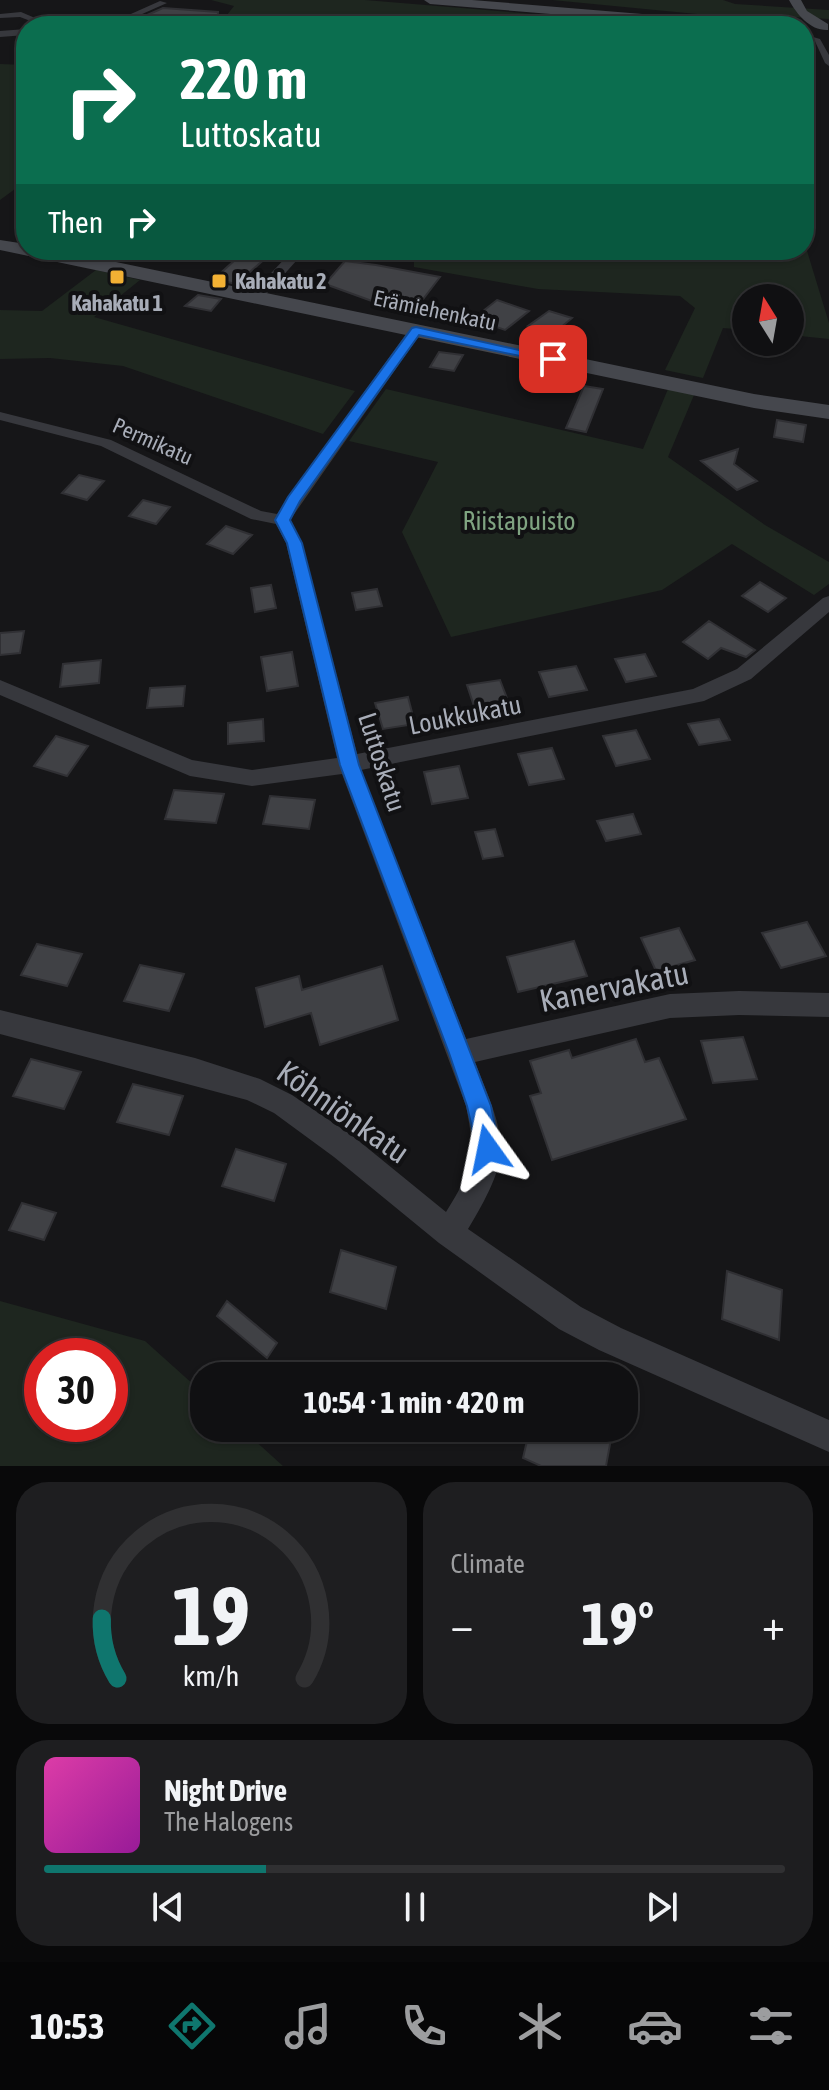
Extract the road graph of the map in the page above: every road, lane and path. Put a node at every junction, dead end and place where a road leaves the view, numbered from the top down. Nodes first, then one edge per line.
1 (430, 0) edge
2 (163, 3) dead end
3 (0, 16) edge
4 (24, 16) edge
5 (132, 16) edge
6 (621, 16) edge
7 (820, 36) edge
8 (829, 63) edge
9 (102, 260) edge
10 (291, 260) edge
11 (257, 296) junction
12 (416, 330) junction
13 (829, 412) edge
14 (0, 416) edge
15 (282, 520) junction
16 (829, 602) edge
17 (0, 687) edge
18 (349, 765) junction
19 (829, 1005) edge
20 (0, 1022) edge
21 (461, 1053) junction
22 (449, 1233) junction
23 (829, 1436) edge

1 - 6 street
2 - 5 street
3 - 4 street
7 - 8 street
9 - 11 street, Erämiehenkatu
10 - 11 street
11 - 12 street, Erämiehenkatu
12 - 13 street, Erämiehenkatu
12 - 15 street
14 - 15 street, Permikatu
15 - 18 street, Luttoskatu
16 - 18 street, Loukkukatu
17 - 18 street, Loukkukatu
18 - 21 street, Luttoskatu
19 - 21 street, Kanervakatu
20 - 22 street, Köhniönkatu
21 - 22 street, Luttoskatu
22 - 23 street, Köhniönkatu

